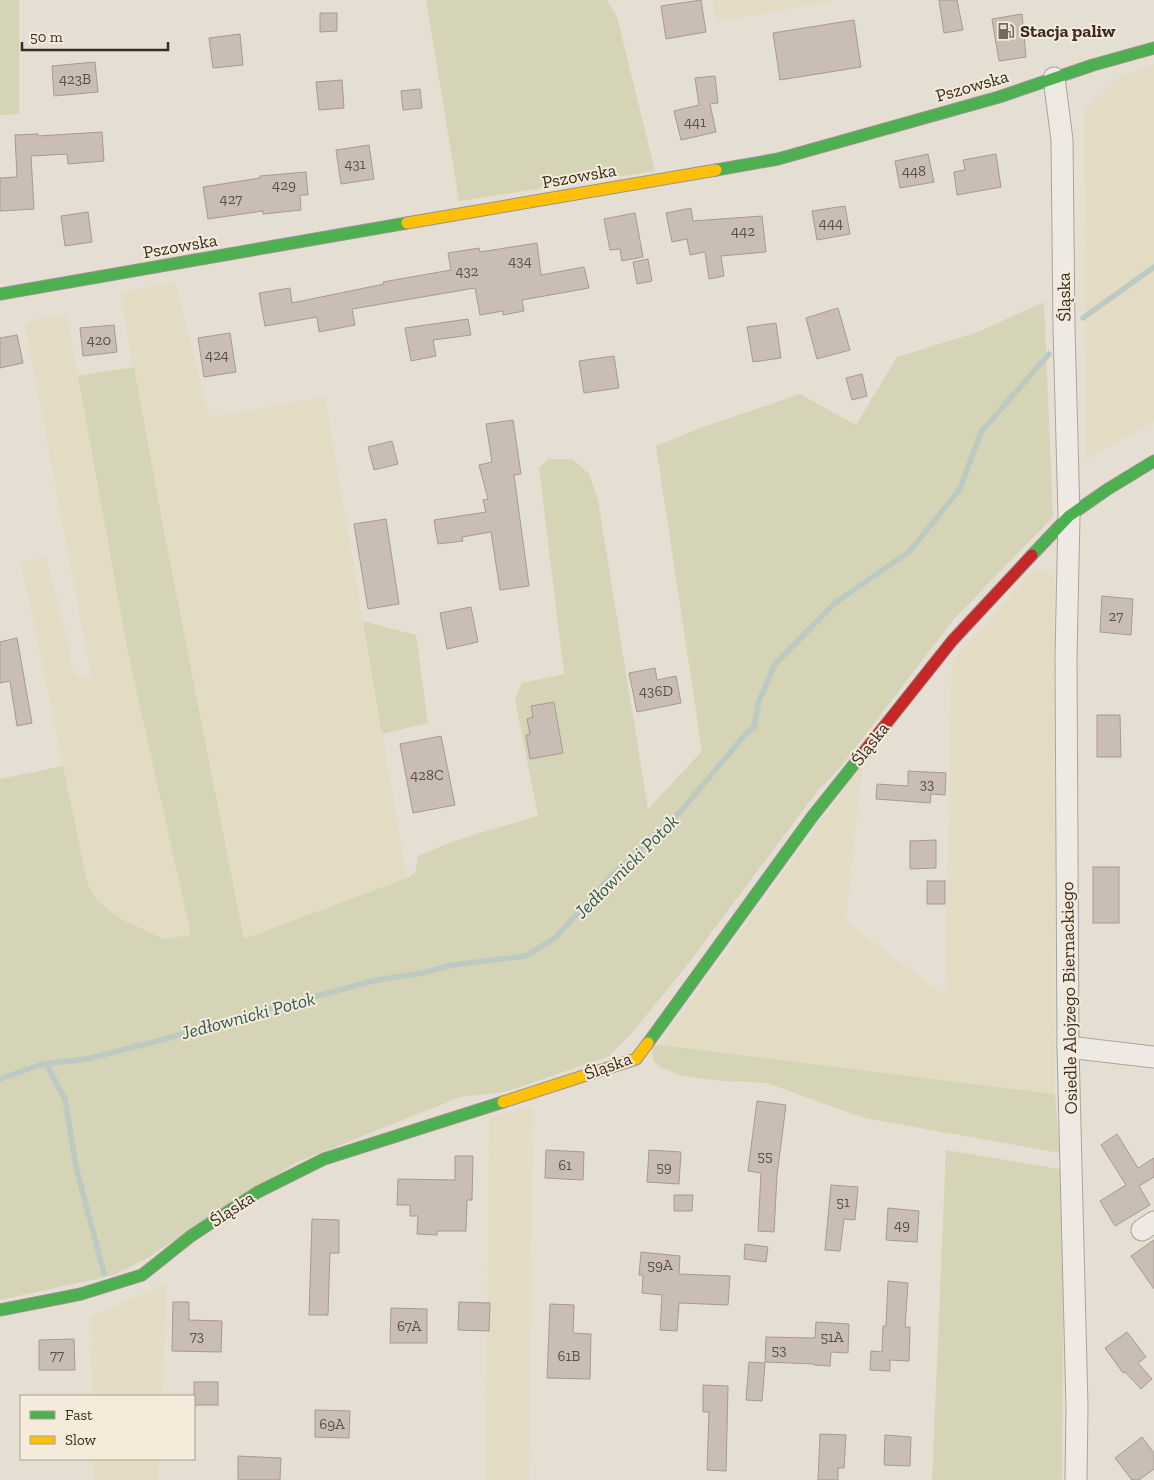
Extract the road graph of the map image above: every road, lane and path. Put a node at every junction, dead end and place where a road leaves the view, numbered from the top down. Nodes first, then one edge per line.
1 (1154, 48) edge
2 (1054, 78) junction
3 (0, 294) edge
4 (1154, 461) edge
5 (1069, 516) junction
6 (1068, 1047) junction
7 (1154, 1057) edge
8 (0, 1310) edge
9 (1076, 1480) edge

1 - 2 street, Pszowska
2 - 3 street, Pszowska
2 - 5 street, Śląska
4 - 5 street, Śląska
5 - 6 street, Osiedle Alojzego Biernackiego
5 - 8 street, Śląska
6 - 7 street
6 - 9 street, Osiedle Alojzego Biernackiego

